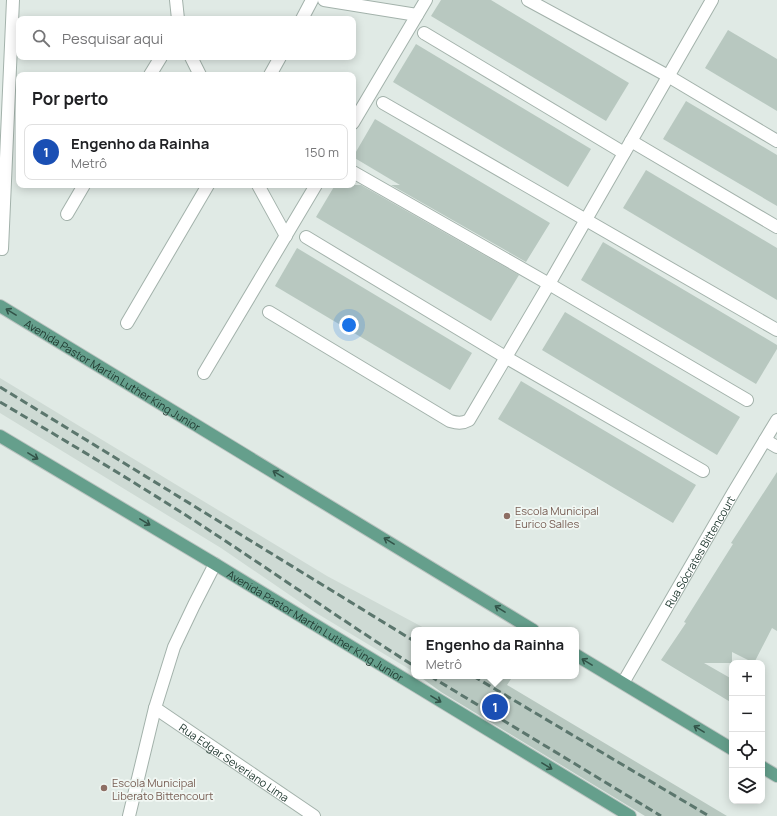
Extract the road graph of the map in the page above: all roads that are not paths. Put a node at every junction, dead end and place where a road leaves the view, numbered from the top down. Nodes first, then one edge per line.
1 (13, 0) edge
2 (176, 0) edge
3 (312, 0) edge
4 (324, 0) edge
5 (426, 0) edge
6 (528, 0) edge
7 (712, 0) edge
8 (417, 15) junction
9 (178, 16) edge
10 (304, 16) edge
11 (424, 33) dead end
12 (159, 60) edge
13 (192, 60) edge
14 (278, 60) edge
15 (152, 72) edge
16 (198, 72) edge
17 (272, 72) edge
18 (668, 76) junction
19 (4, 85) edge
20 (383, 104) dead end
21 (356, 118) edge
22 (631, 141) junction
23 (777, 141) edge
24 (624, 153) junction
25 (356, 174) edge
26 (2, 187) edge
27 (82, 188) edge
28 (206, 188) edge
29 (260, 188) edge
30 (314, 188) edge
31 (67, 214) dead end
32 (586, 221) junction
33 (777, 227) edge
34 (286, 236) junction
35 (306, 237) dead end
36 (2, 249) dead end
37 (549, 284) junction
38 (0, 306) edge
39 (269, 312) dead end
40 (127, 323) dead end
41 (777, 330) edge
42 (506, 358) junction
43 (204, 373) dead end
44 (747, 400) dead end
45 (777, 420) edge
46 (0, 436) edge
47 (765, 440) junction
48 (777, 447) edge
49 (703, 471) dead end
50 (215, 564) junction
51 (528, 627) edge
52 (579, 657) edge
53 (623, 683) junction
54 (155, 708) junction
55 (729, 747) edge
56 (764, 768) edge
57 (777, 776) edge
58 (129, 816) edge
59 (314, 816) edge
60 (630, 816) edge

1 - 19 street
2 - 9 street
3 - 10 street
4 - 8 street
5 - 8 street
6 - 18 street
7 - 18 street
8 - 21 street
11 - 24 street
12 - 15 street
13 - 16 street
14 - 17 street
18 - 22 street
18 - 23 street
19 - 26 street
20 - 32 street
22 - 24 street
22 - 33 street
24 - 32 street
25 - 37 street
26 - 36 street
27 - 31 street
28 - 40 street
29 - 34 street
30 - 34 street
32 - 37 street
32 - 41 street
34 - 43 street
35 - 42 street
37 - 42 street
37 - 44 street
51 -> 38 main road, Avenida Pastor Martin Luther King Junior
39 - 42 street
42 - 49 street
45 - 47 street, Rua Sócrates Bittencourt
46 -> 50 main road, Avenida Pastor Martin Luther King Junior
47 - 48 street
47 - 53 street, Rua Sócrates Bittencourt
50 - 54 street
50 -> 60 main road, Avenida Pastor Martin Luther King Junior
53 -> 52 main road
55 -> 53 main road
54 - 58 street
54 - 59 street, Rua Edgar Severiano Lima
56 - 57 main road

